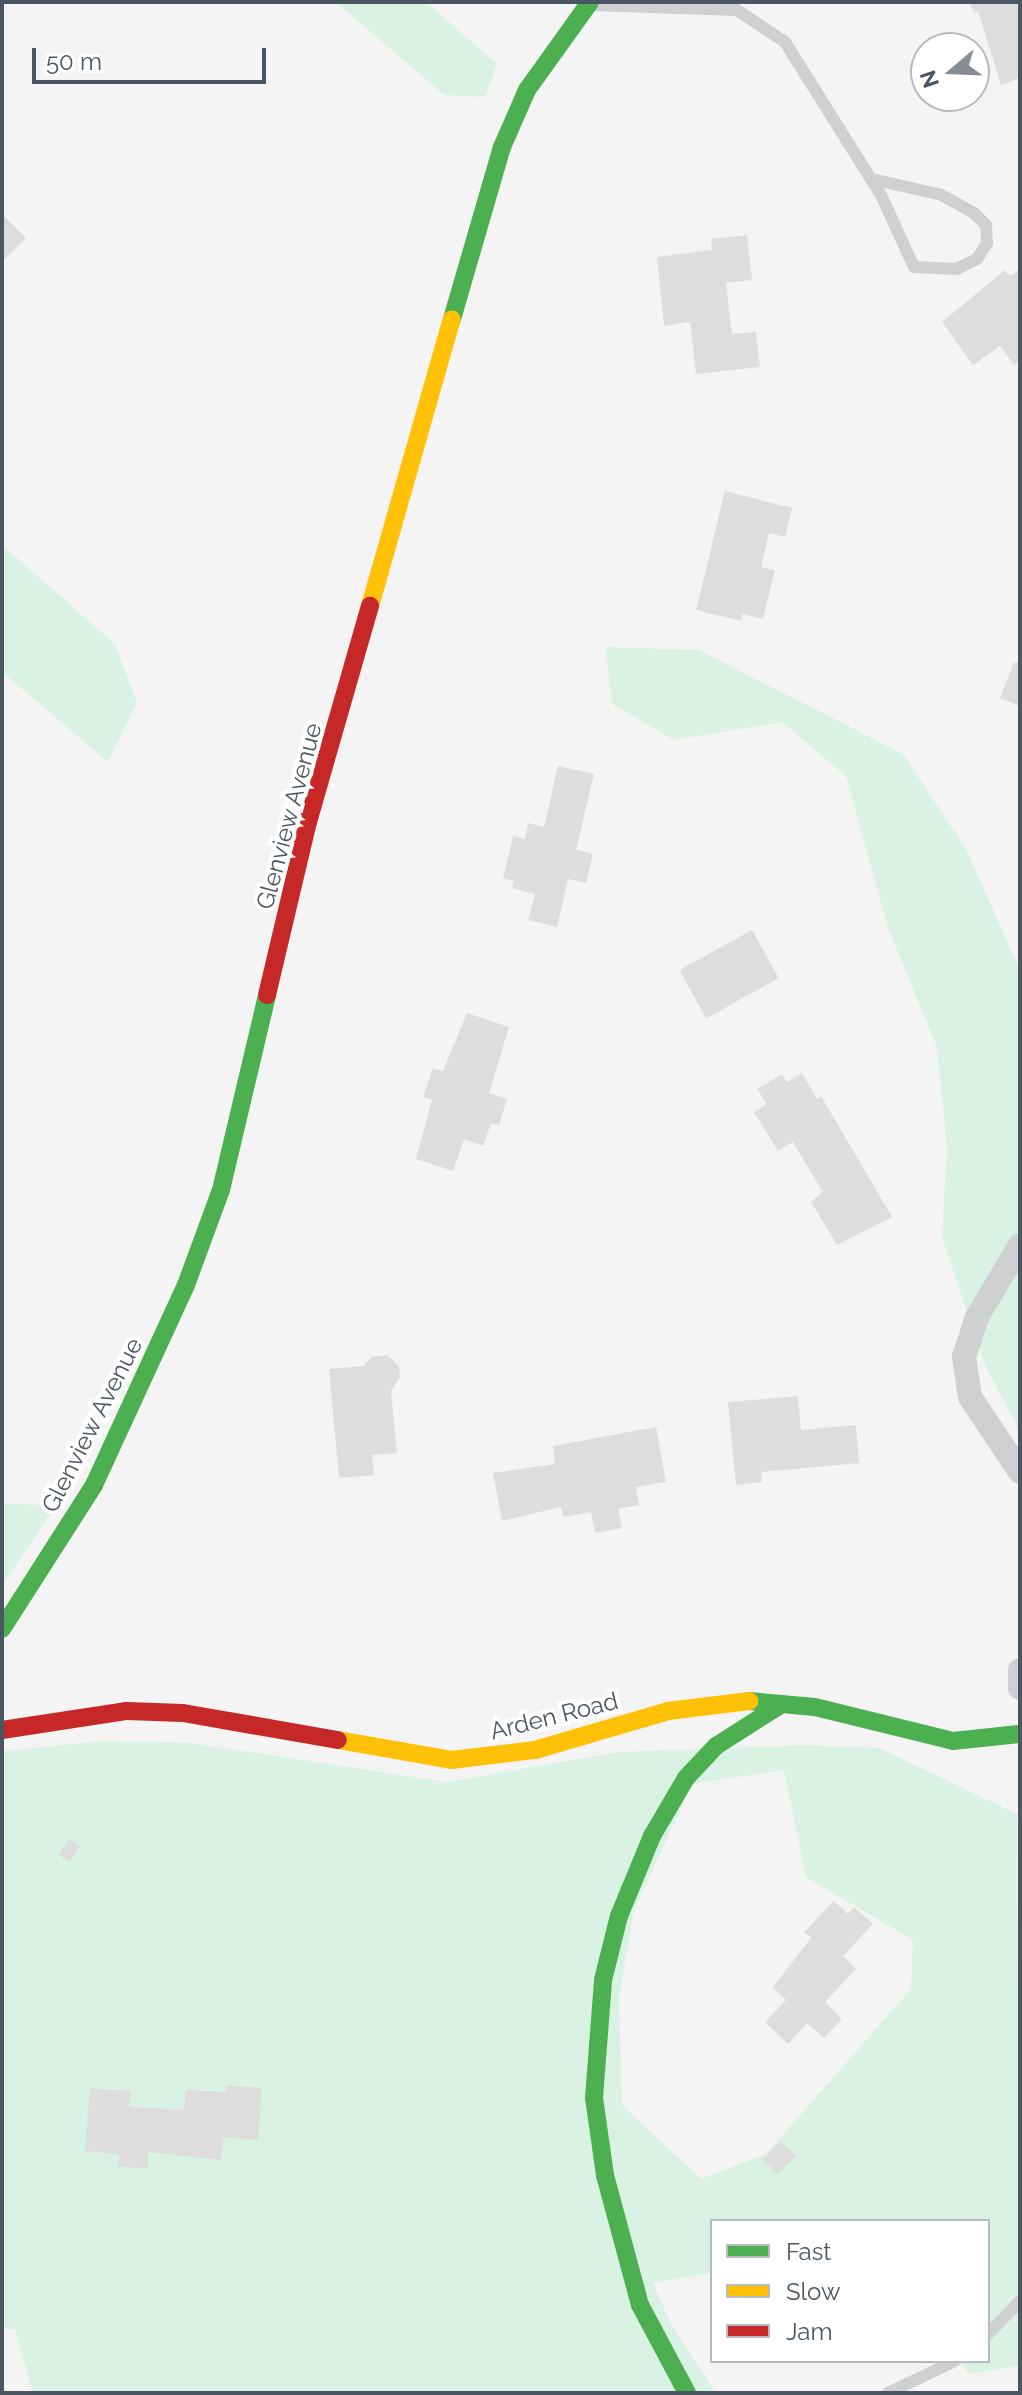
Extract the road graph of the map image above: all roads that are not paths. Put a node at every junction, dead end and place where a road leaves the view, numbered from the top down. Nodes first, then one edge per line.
1 (588, 4) edge
2 (871, 179) junction
3 (1020, 1245) edge
4 (1020, 1472) edge
5 (2, 1629) edge
6 (1020, 1670) edge
7 (1020, 1688) edge
8 (782, 1704) junction
9 (2, 1730) edge
10 (1020, 1734) edge
11 (1020, 2301) edge
12 (990, 2332) edge
13 (951, 2363) edge
14 (687, 2393) edge
15 (888, 2393) edge

1 - 2 lane
1 - 5 street, Glenview Avenue
2 - 2 lane
3 - 4 street
6 - 7 street
8 - 9 street, Arden Road
8 - 10 street, Arden Road
8 - 14 street
11 - 12 lane
13 - 15 lane

